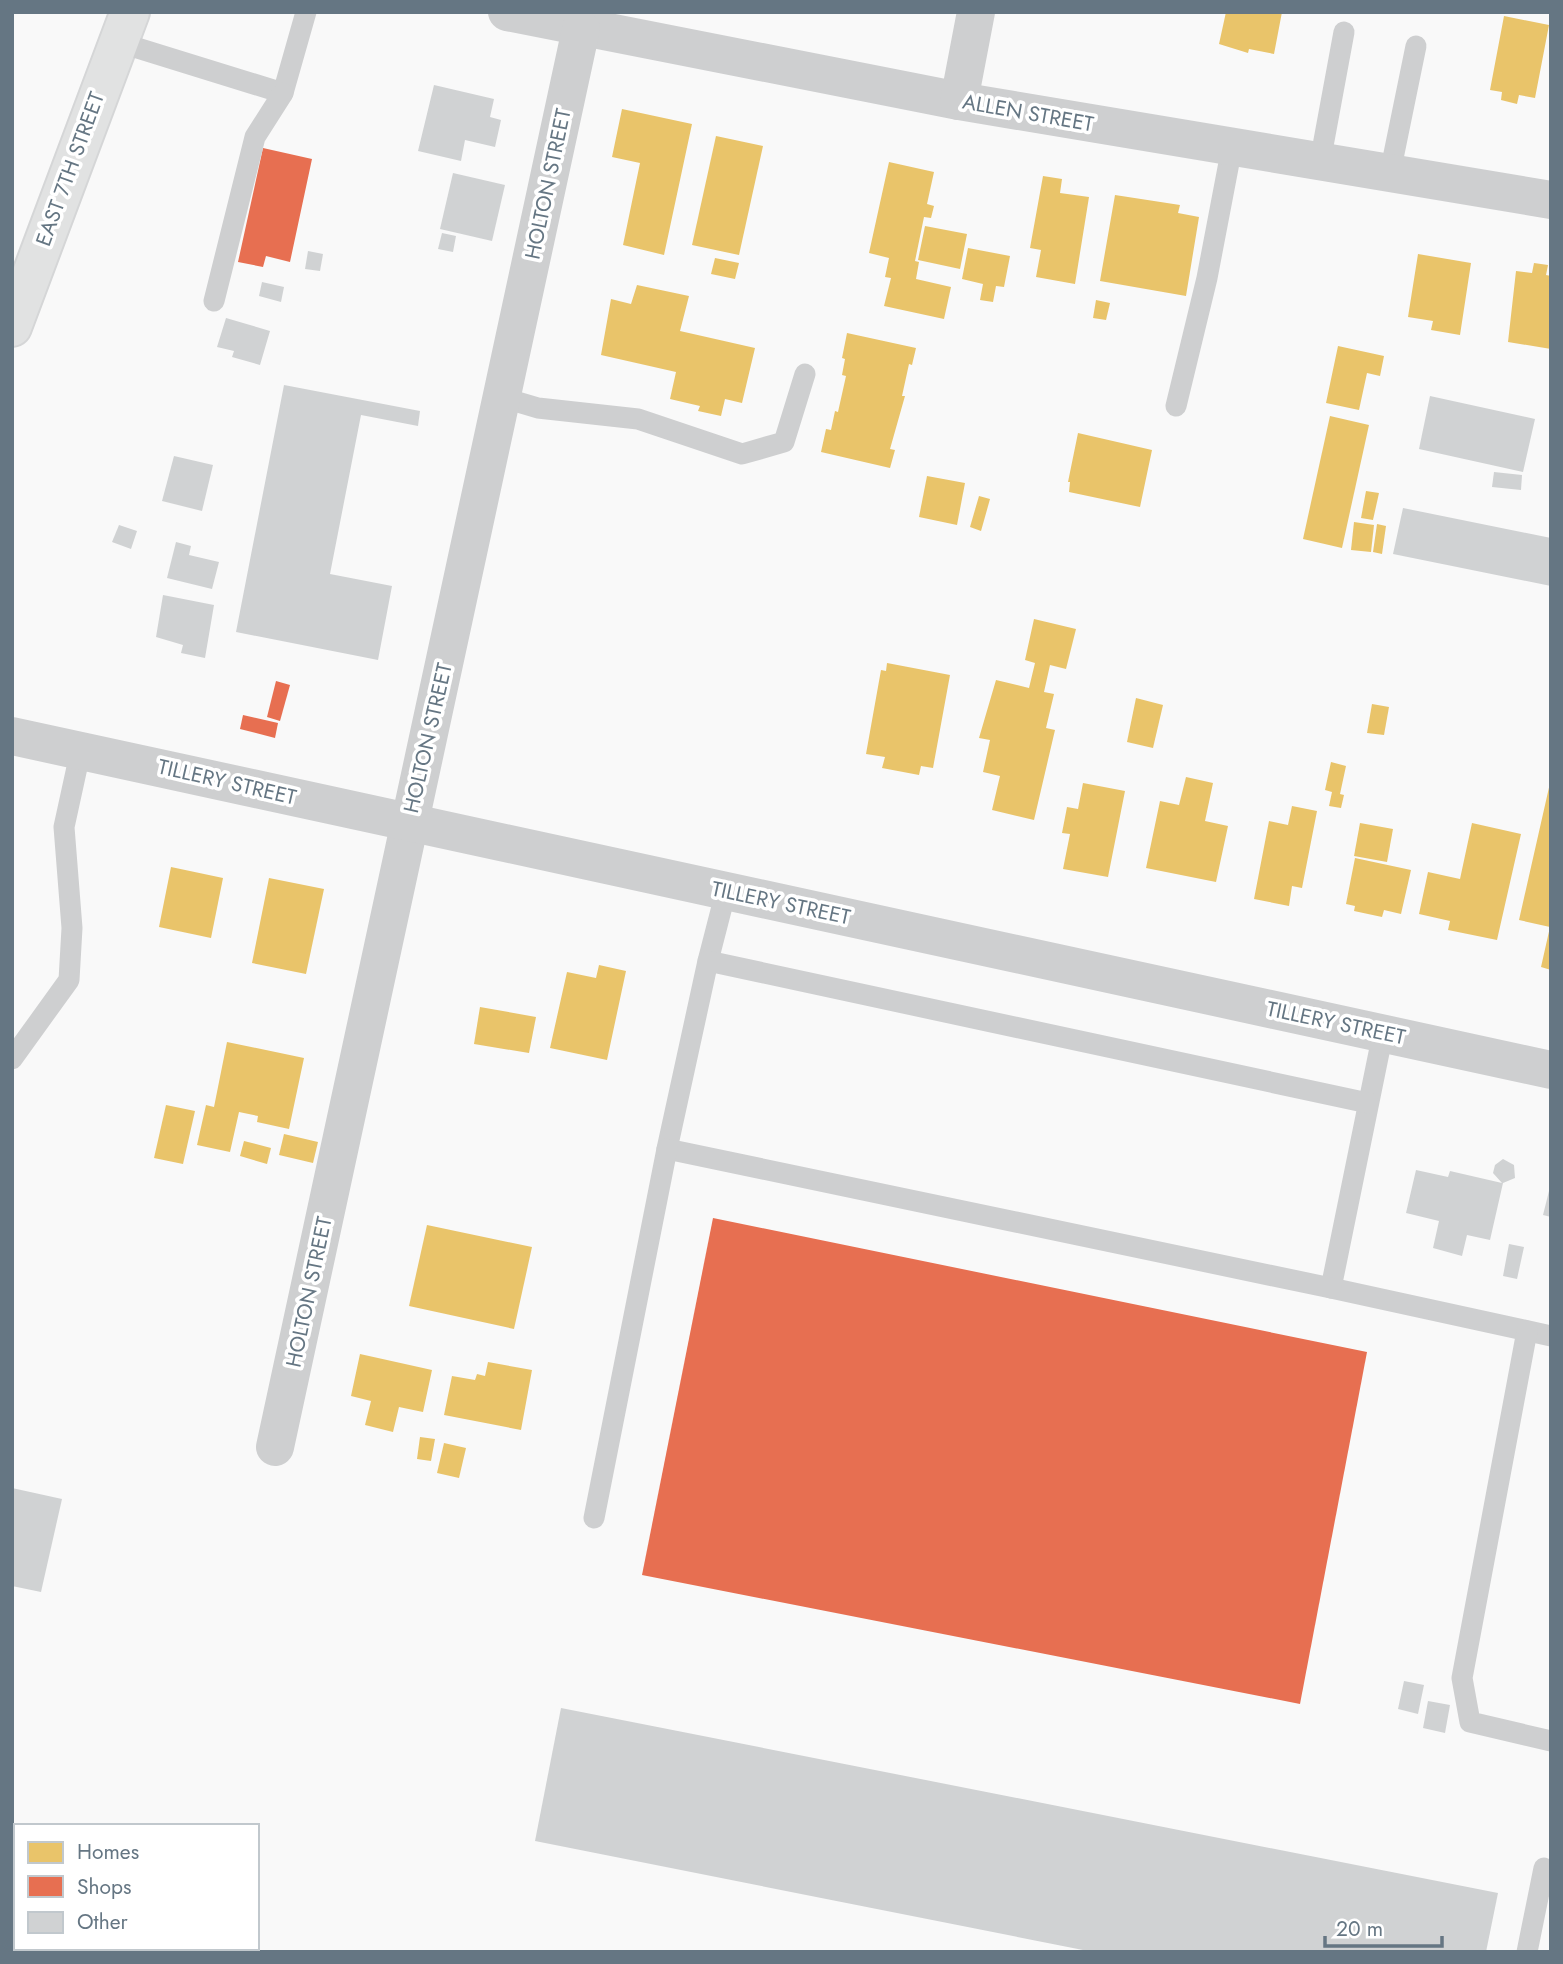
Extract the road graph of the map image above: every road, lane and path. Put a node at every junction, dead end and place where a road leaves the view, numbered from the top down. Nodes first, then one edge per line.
1 (306, 12) edge
2 (507, 12) edge
3 (976, 12) edge
4 (124, 27) edge
5 (581, 29) junction
6 (1343, 32) dead end
7 (1416, 46) dead end
8 (283, 93) junction
9 (959, 101) junction
10 (1232, 147) junction
11 (1320, 162) junction
12 (1390, 173) junction
13 (1551, 200) edge
14 (214, 301) dead end
15 (12, 327) edge
16 (805, 374) dead end
17 (502, 397) junction
18 (1176, 407) dead end
19 (12, 736) edge
20 (81, 749) junction
21 (409, 823) junction
22 (726, 891) junction
23 (708, 961) junction
24 (1383, 1033) junction
25 (12, 1059) edge
26 (1551, 1070) edge
27 (1368, 1103) junction
28 (667, 1149) junction
29 (1331, 1288) junction
30 (1527, 1331) junction
31 (1551, 1336) edge
32 (275, 1447) dead end
33 (594, 1518) dead end
34 (1551, 1741) edge
35 (1544, 1868) dead end
36 (1527, 1952) edge

1 - 8 lane
2 - 5 street, ALLEN STREET
3 - 9 street
4 - 8 lane
4 - 15 main road, EAST 7TH STREET
5 - 9 street, ALLEN STREET
5 - 17 street, HOLTON STREET
6 - 11 lane
7 - 12 lane
8 - 14 lane
9 - 10 street, ALLEN STREET
10 - 11 street, ALLEN STREET
10 - 18 lane
11 - 12 street, ALLEN STREET
12 - 13 street, ALLEN STREET
16 - 17 lane
17 - 21 street, HOLTON STREET
19 - 20 street, TILLERY STREET
20 - 21 street, TILLERY STREET
20 - 25 lane
21 - 22 street, TILLERY STREET
21 - 32 street, HOLTON STREET
22 - 23 lane
22 - 24 street, TILLERY STREET
23 - 27 lane
23 - 28 lane
24 - 26 street, TILLERY STREET
24 - 27 lane
27 - 29 lane
28 - 29 lane
28 - 33 lane
29 - 30 lane
30 - 31 lane
30 - 34 lane
35 - 36 lane

